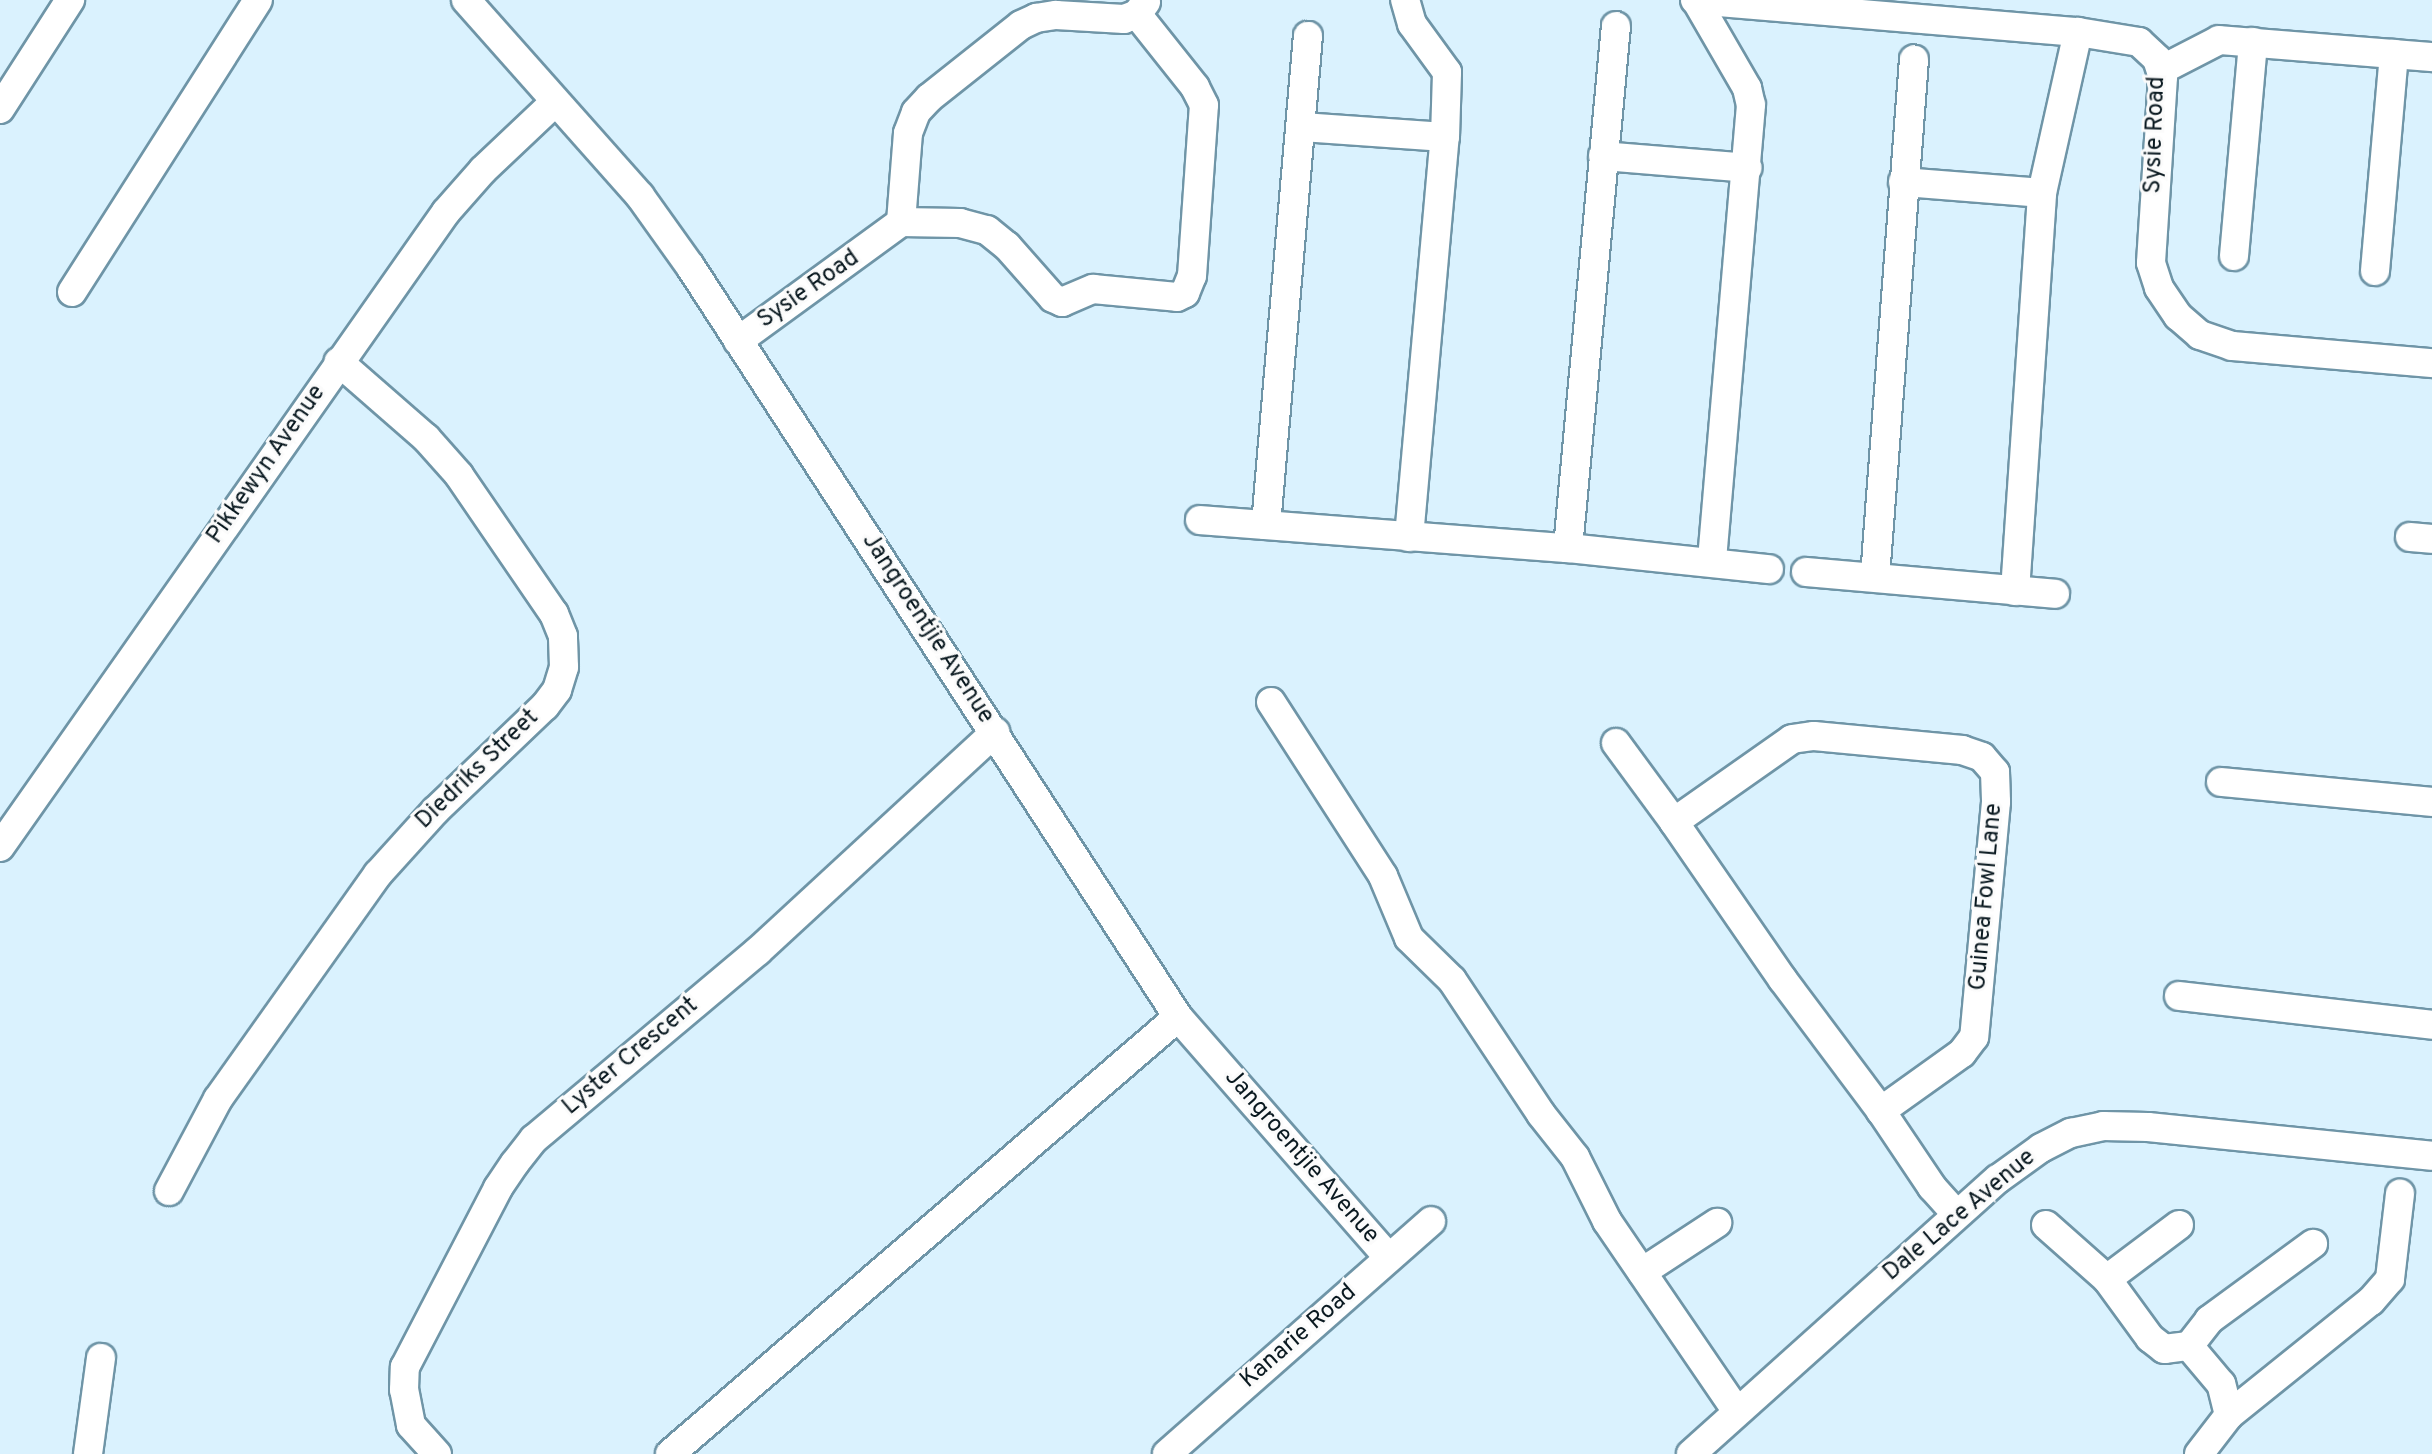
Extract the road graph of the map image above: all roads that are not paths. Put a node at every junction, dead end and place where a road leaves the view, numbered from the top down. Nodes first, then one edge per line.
1 (70, 0) edge
2 (258, 0) edge
3 (466, 0) edge
4 (1405, 0) edge
5 (1696, 0) edge
6 (1143, 7) edge
7 (1058, 8) edge
8 (1616, 26) dead end
9 (2078, 32) junction
10 (1308, 36) dead end
11 (2253, 42) junction
12 (2394, 54) junction
13 (2432, 57) edge
14 (1914, 59) dead end
15 (2161, 70) junction
16 (555, 102) junction
17 (0, 109) edge
18 (1302, 127) junction
19 (1445, 137) junction
20 (1603, 156) junction
21 (1748, 168) junction
22 (1903, 182) junction
23 (2042, 193) junction
24 (890, 231) junction
25 (2234, 256) dead end
26 (2375, 271) dead end
27 (72, 292) dead end
28 (738, 341) junction
29 (339, 362) junction
30 (2432, 363) edge
31 (1200, 520) dead end
32 (1266, 525) junction
33 (1409, 537) junction
34 (1568, 548) junction
35 (1712, 562) junction
36 (1769, 569) dead end
37 (1806, 572) dead end
38 (1875, 577) junction
39 (2015, 591) junction
40 (2055, 594) dead end
41 (1271, 702) dead end
42 (995, 732) junction
43 (1616, 743) dead end
44 (2221, 782) dead end
45 (2432, 802) edge
46 (1674, 822) junction
47 (0, 847) edge
48 (2179, 996) dead end
49 (1178, 1017) junction
50 (2432, 1025) edge
51 (1881, 1111) junction
52 (2432, 1156) edge
53 (169, 1191) dead end
54 (2400, 1194) dead end
55 (1956, 1214) junction
56 (1431, 1221) dead end
57 (1717, 1223) dead end
58 (2046, 1225) dead end
59 (2179, 1225) dead end
60 (2313, 1244) dead end
61 (1389, 1258) junction
62 (1642, 1272) junction
63 (2107, 1279) junction
64 (2189, 1346) junction
65 (101, 1358) dead end
66 (1736, 1410) junction
67 (2229, 1415) junction
68 (2201, 1452) edge
69 (88, 1454) edge
70 (437, 1454) edge
71 (670, 1454) edge
72 (1167, 1454) edge
73 (1691, 1454) edge

1 - 17 street
2 - 27 street
3 - 16 street, Jangroentjie Avenue
4 - 19 street
5 - 9 street, Sysie Road
5 - 21 street
6 - 7 street
6 - 24 street
7 - 24 street
8 - 20 street
9 - 15 street, Sysie Road
9 - 23 street
10 - 18 street
11 - 12 street
11 - 15 street
11 - 25 street
12 - 13 street
12 - 26 street
14 - 22 street
15 - 30 street, Sysie Road
16 - 28 street, Jangroentjie Avenue
16 - 29 street, Pikkewyn Avenue
18 - 19 street
18 - 32 street
19 - 33 street
20 - 21 street
20 - 34 street
21 - 35 street
22 - 23 street
22 - 38 street
23 - 39 street
24 - 28 street, Sysie Road
28 - 42 street, Jangroentjie Avenue
29 - 47 street, Pikkewyn Avenue
29 - 53 street, Diedriks Street
31 - 32 street
32 - 33 street
33 - 34 street
34 - 35 street
35 - 36 street
37 - 38 street
38 - 39 street
39 - 40 street
41 - 62 street
42 - 49 street, Jangroentjie Avenue
42 - 70 street, Lyster Crescent
43 - 46 street
44 - 45 street
46 - 51 street
46 - 51 street, Guinea Fowl Lane
48 - 50 street
49 - 61 street, Jangroentjie Avenue
49 - 71 street
51 - 55 street
52 - 55 street, Dale Lace Avenue
54 - 67 street
55 - 66 street, Dale Lace Avenue
56 - 61 street, Kanarie Road
57 - 62 street
58 - 63 street
59 - 63 street
60 - 64 street
61 - 72 street, Kanarie Road
62 - 66 street
63 - 64 street
64 - 67 street
65 - 69 street
66 - 73 street, Dale Lace Avenue
67 - 68 street

